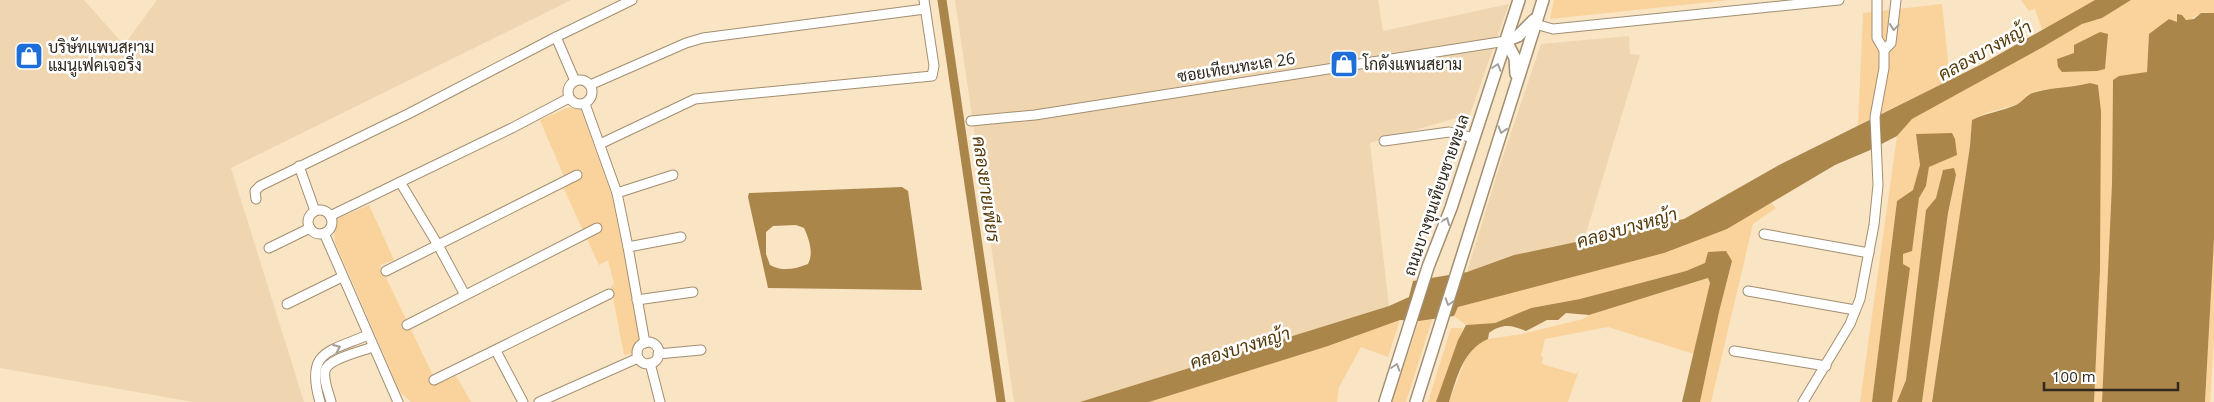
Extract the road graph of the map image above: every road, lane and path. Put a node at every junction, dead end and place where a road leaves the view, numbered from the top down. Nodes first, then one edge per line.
1 (632, 0) edge
2 (1519, 0) edge
3 (1543, 0) edge
4 (1839, 0) edge
5 (1877, 0) edge
6 (1896, 0) edge
7 (925, 5) edge
8 (1537, 20) junction
9 (556, 37) junction
10 (1506, 41) junction
11 (1884, 50) junction
12 (575, 80) junction
13 (590, 85) junction
14 (1515, 89) junction
15 (569, 98) junction
16 (585, 104) junction
17 (971, 121) dead end
18 (1474, 138) junction
19 (1384, 140) dead end
20 (600, 144) junction
21 (299, 166) junction
22 (577, 175) dead end
23 (673, 175) dead end
24 (400, 182) junction
25 (617, 193) junction
26 (256, 200) dead end
27 (316, 211) junction
28 (330, 216) junction
29 (310, 228) junction
30 (597, 228) dead end
31 (324, 233) junction
32 (1764, 234) dead end
33 (681, 237) dead end
34 (438, 245) junction
35 (628, 247) junction
36 (269, 248) dead end
37 (1869, 253) junction
38 (386, 271) dead end
39 (342, 277) junction
40 (1748, 291) dead end
41 (693, 292) dead end
42 (609, 294) dead end
43 (465, 295) junction
44 (638, 300) junction
45 (288, 304) dead end
46 (1856, 310) junction
47 (408, 324) dead end
48 (368, 335) junction
49 (645, 343) junction
50 (373, 347) junction
51 (701, 350) dead end
52 (496, 351) junction
53 (1734, 351) dead end
54 (658, 354) junction
55 (638, 358) junction
56 (318, 360) junction
57 (650, 364) junction
58 (327, 366) junction
59 (1826, 366) junction
60 (434, 380) dead end
61 (320, 402) edge
62 (332, 402) edge
63 (398, 402) edge
64 (523, 402) edge
65 (539, 402) edge
66 (660, 402) edge
67 (1385, 402) edge
68 (1416, 402) edge
69 (1803, 402) edge

1 - 9 street
2 - 10 main road, ถนนบางขุนเทียนชายทะเล
3 - 8 main road
4 - 8 street
5 - 11 street
6 -> 11 street
7 - 13 street
7 - 20 street
8 - 10 main road
8 - 14 main road
9 - 12 street
9 - 21 street
10 - 14 main road
10 - 17 street, ซอยเทียนทะเล 26
18 -> 10 main road, ถนนบางขุนเทียนชายทะเล
11 - 37 street
12 - 13 street
12 - 15 street
13 - 16 street
14 -> 68 main road
15 - 16 street
15 - 24 street
16 - 20 street
18 - 19 street
67 -> 18 main road, ถนนบางขุนเทียนชายทะเล
20 - 25 street
21 - 26 street
21 - 27 street
22 - 34 street
23 - 25 street
24 - 28 street
24 - 34 street
25 - 35 street
27 - 28 street
27 - 29 street
28 - 31 street
29 - 31 street
29 - 36 street
30 - 43 street
31 - 39 street
32 - 37 street
33 - 35 street
34 - 38 street
34 - 43 street
35 - 44 street
37 - 46 street
39 - 45 street
39 - 48 street
40 - 46 street
41 - 44 street
42 - 52 street
43 - 47 street
44 - 49 street
46 - 59 street
48 - 50 street
56 -> 48 street
49 - 54 street
49 - 55 street
50 - 58 street
50 - 63 street
51 - 54 street
52 - 60 street
52 - 64 street
53 - 59 street
54 - 57 street
55 - 57 street
55 - 65 street
56 - 58 street
56 - 61 street
57 - 66 street
58 - 62 street
59 - 69 street

